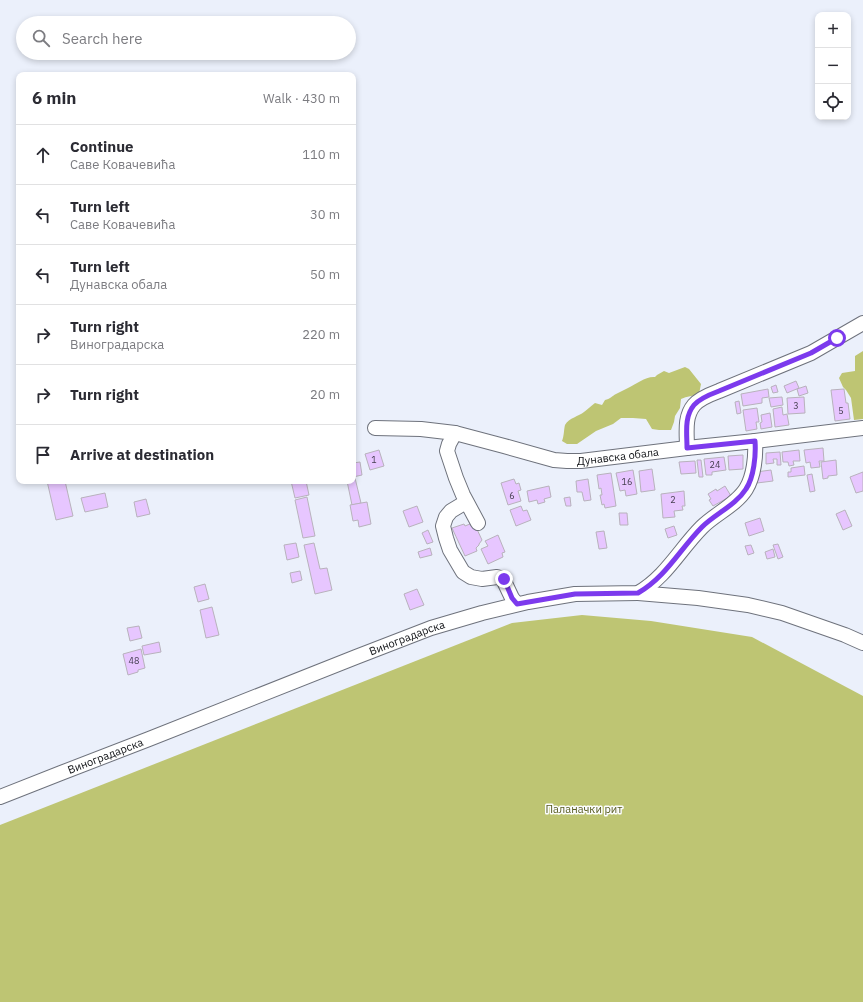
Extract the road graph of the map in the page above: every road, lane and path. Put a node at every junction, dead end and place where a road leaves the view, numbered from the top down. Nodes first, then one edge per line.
1 (863, 323) edge
2 (375, 428) dead end
3 (863, 428) edge
4 (455, 434) junction
5 (755, 441) junction
6 (687, 448) junction
7 (466, 502) junction
8 (478, 522) dead end
9 (638, 593) junction
10 (517, 604) junction
11 (863, 643) edge
12 (0, 797) edge

1 - 6 street
2 - 4 street, Дунавска обала
3 - 5 street, Дунавска обала
4 - 6 street, Дунавска обала
4 - 7 street
5 - 6 street, Дунавска обала
5 - 9 street
7 - 8 street
7 - 10 street
9 - 10 street, Виноградарска
9 - 11 street, Виноградарска
10 - 12 street, Виноградарска

